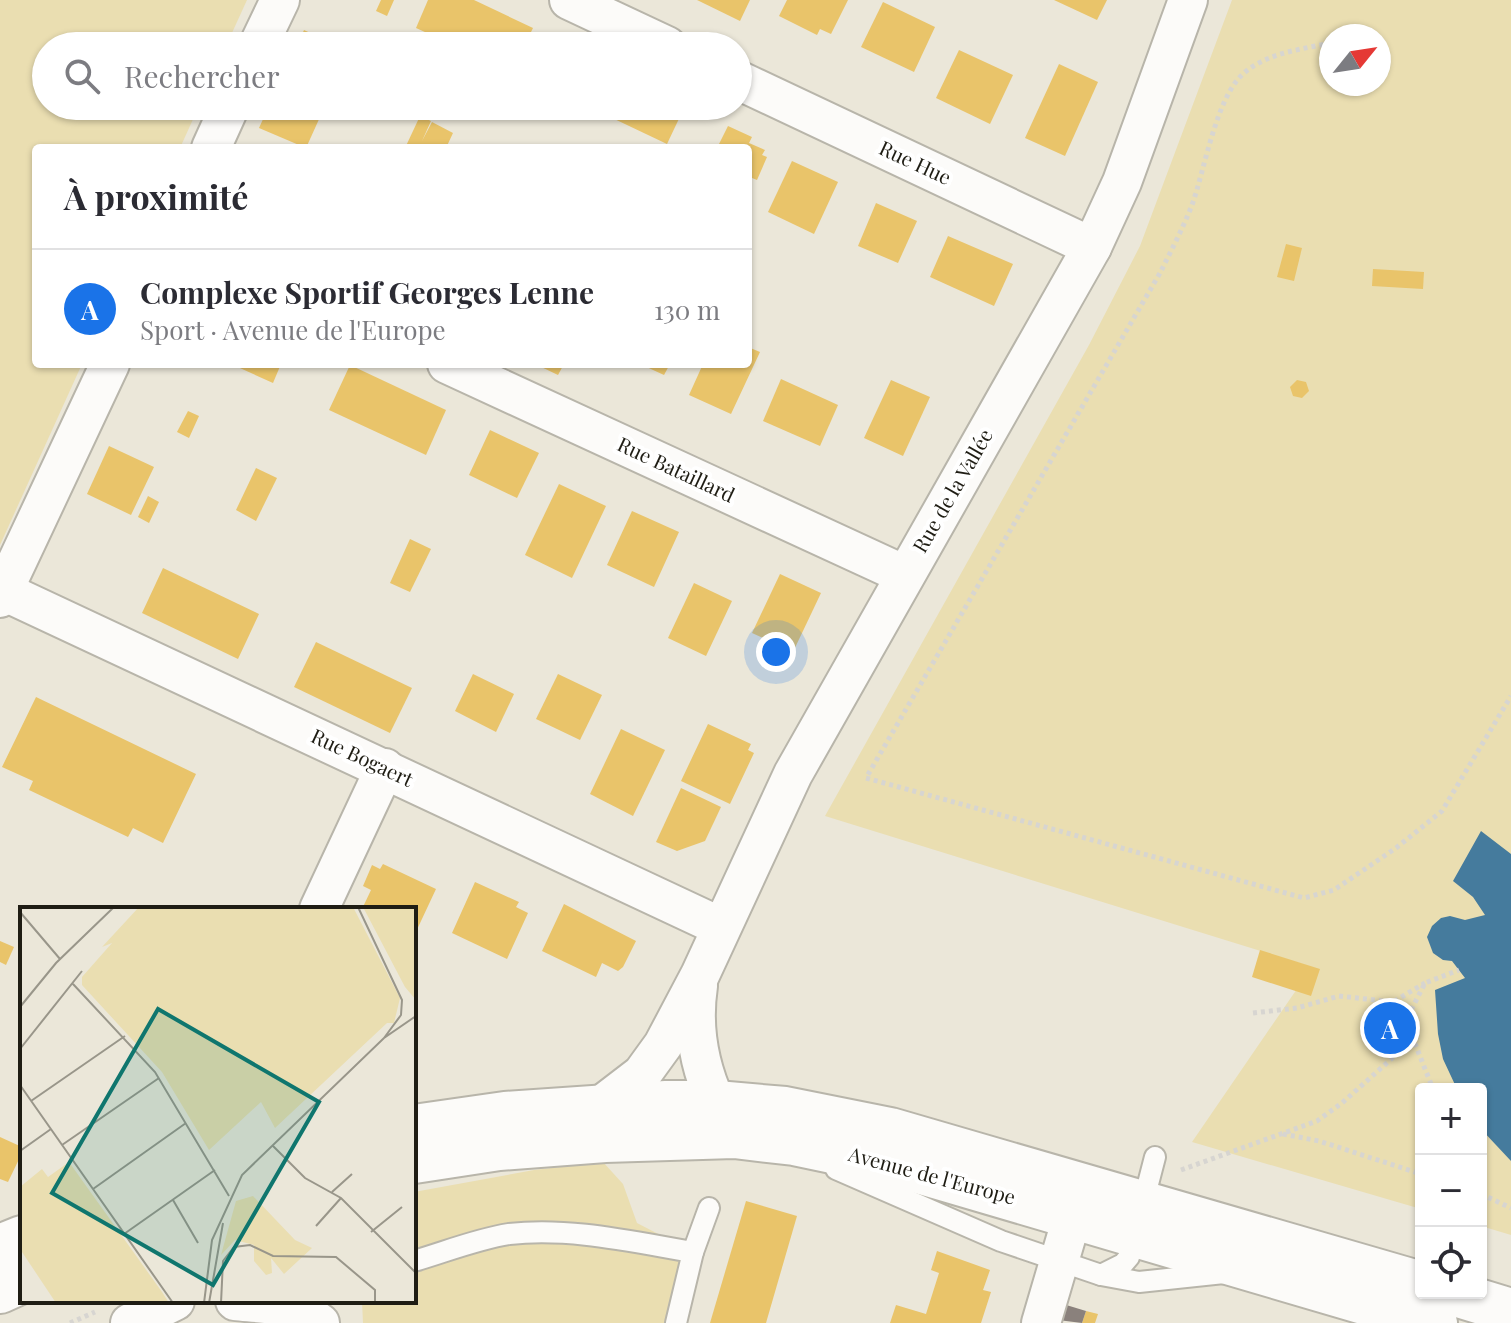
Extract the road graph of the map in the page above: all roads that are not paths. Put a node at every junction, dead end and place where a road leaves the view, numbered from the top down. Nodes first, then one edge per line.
1 (280, 0) edge
2 (569, 0) edge
3 (1188, 0) edge
4 (265, 32) edge
5 (637, 32) edge
6 (752, 87) edge
7 (224, 120) edge
8 (213, 144) edge
9 (1092, 247) junction
10 (108, 368) edge
11 (456, 368) edge
12 (905, 575) junction
13 (1, 594) edge
14 (385, 768) junction
15 (320, 907) edge
16 (721, 927) junction
17 (700, 975) junction
18 (716, 1103) junction
19 (599, 1107) junction
20 (416, 1127) edge
21 (770, 1140) junction
22 (1155, 1157) dead end
23 (416, 1161) edge
24 (1077, 1200) junction
25 (709, 1208) dead end
26 (1140, 1219) junction
27 (20, 1239) edge
28 (0, 1247) edge
29 (693, 1252) junction
30 (416, 1260) edge
31 (1059, 1262) junction
32 (1251, 1268) junction
33 (1101, 1275) junction
34 (20, 1282) edge
35 (1415, 1284) edge
36 (1342, 1289) junction
37 (0, 1291) edge
38 (1472, 1299) edge
39 (171, 1303) edge
40 (266, 1303) edge
41 (1511, 1311) edge
42 (130, 1323) edge
43 (320, 1323) edge
44 (676, 1323) edge
45 (1041, 1323) edge
46 (1435, 1323) edge

1 - 4 street
2 - 5 street
3 - 9 street, Rue de la Vallée
6 - 9 street, Rue Hue
7 - 8 street
9 - 12 street, Rue de la Vallée
10 - 13 street
11 - 12 street, Rue Bataillard
12 - 16 street, Rue de la Vallée
13 - 14 street, Rue Bogaert
14 - 15 street
14 - 16 street, Rue Bogaert
16 - 17 street, Rue de la Vallée
17 - 18 street, Rue de la Vallée
17 - 19 street, Rue de la Vallée
18 - 19 street, Avenue de l'Europe
18 - 24 street, Avenue de l'Europe
19 - 20 street, Avenue de l'Europe
21 - 23 street, Avenue de l'Europe
21 - 24 street, Avenue de l'Europe
21 - 31 lane
22 - 26 lane
24 - 26 street, Avenue de l'Europe
24 - 31 street
25 - 29 lane
26 - 32 street, Avenue de l'Europe
26 - 33 lane
26 - 36 street, Avenue de l'Europe
27 - 28 street
29 - 30 lane
29 - 44 lane
31 - 33 lane
31 - 45 street
32 - 33 lane
32 - 36 street, Avenue de l'Europe
34 - 37 street
35 - 36 street, Avenue de l'Europe
36 - 46 street, Avenue de l'Europe
38 - 41 street
39 - 42 street
40 - 43 street

